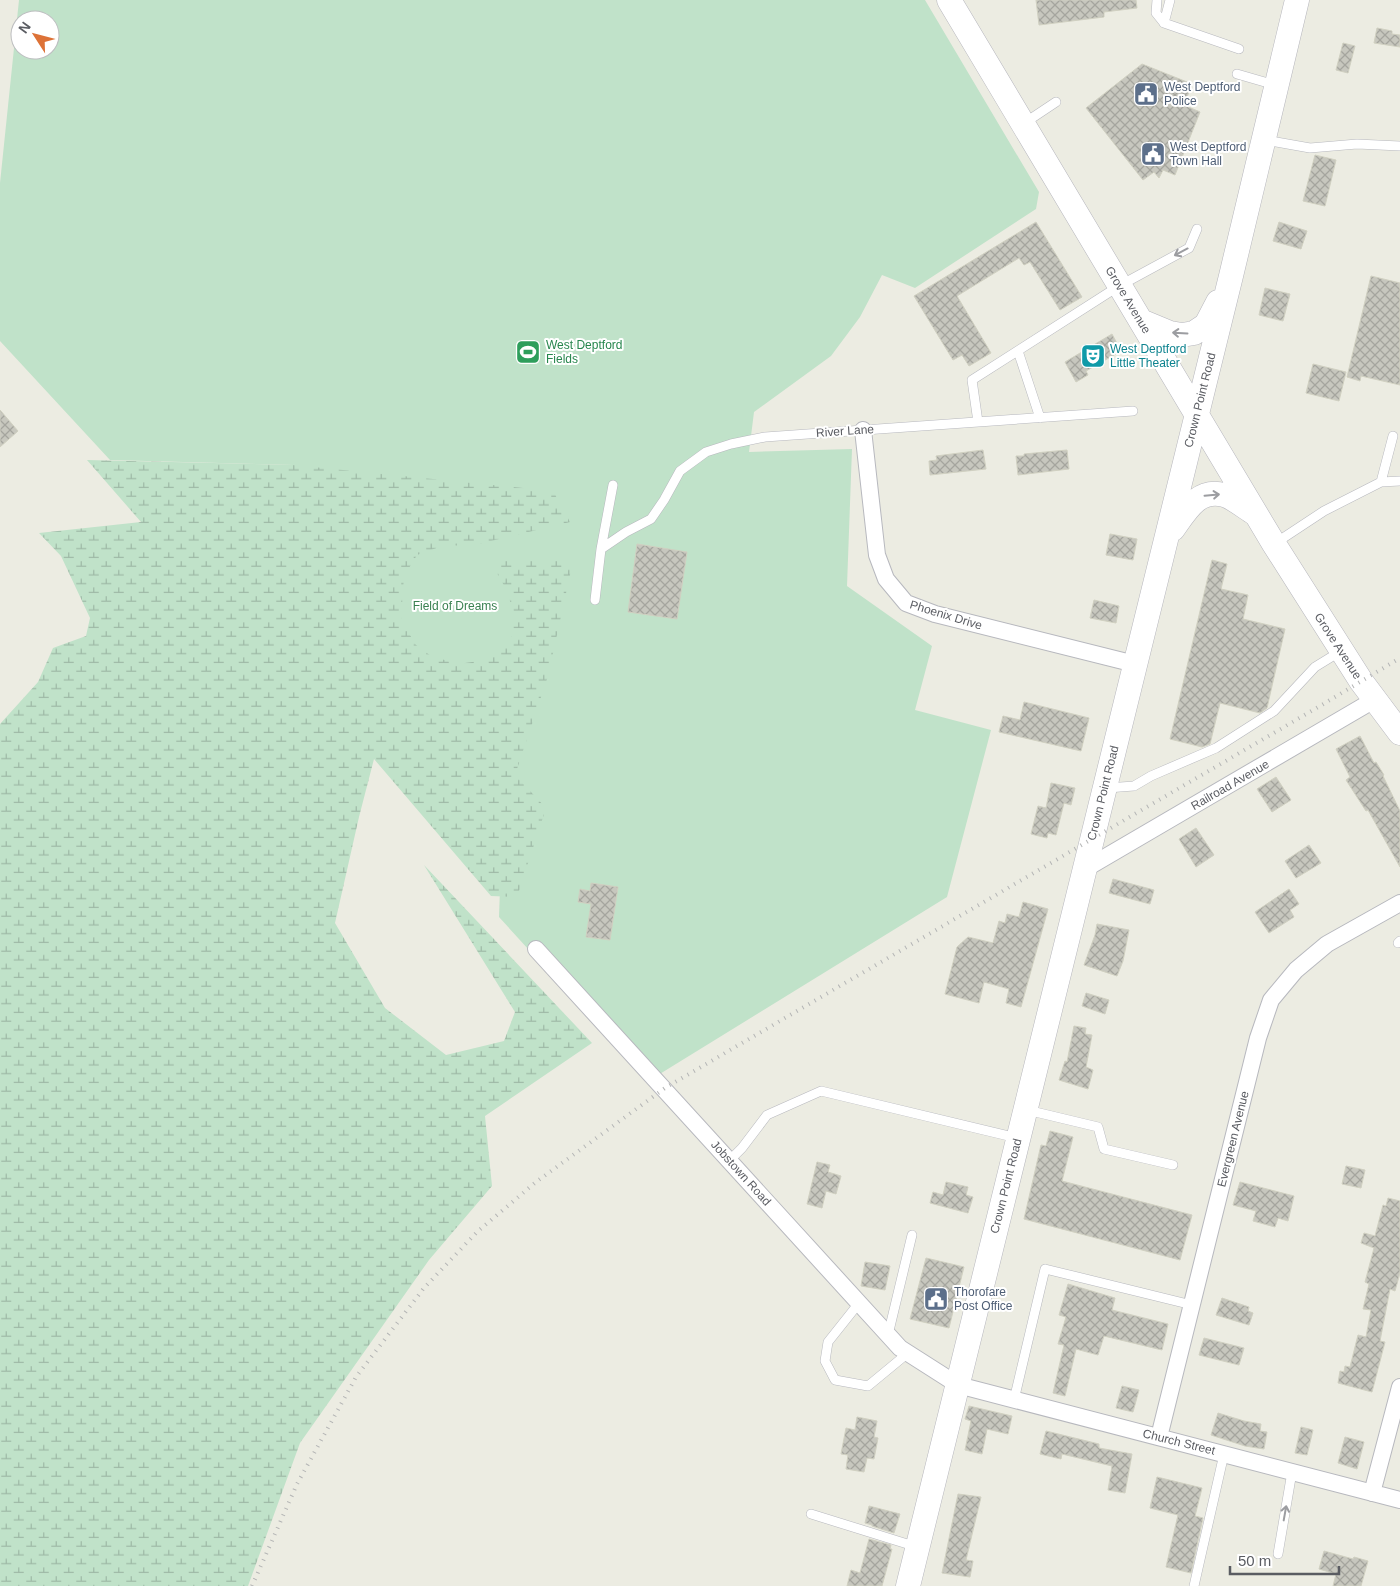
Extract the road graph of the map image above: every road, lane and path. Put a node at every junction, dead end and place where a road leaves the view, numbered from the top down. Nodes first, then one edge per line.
1 (949, 0) edge
2 (1157, 0) edge
3 (1170, 0) edge
4 (1298, 0) edge
5 (1164, 23) junction
6 (1239, 49) dead end
7 (1237, 74) dead end
8 (1277, 86) junction
9 (1056, 102) dead end
10 (1023, 124) junction
11 (1264, 140) junction
12 (1400, 146) edge
13 (1197, 229) dead end
14 (1231, 276) junction
15 (1120, 286) junction
16 (1141, 320) junction
17 (1018, 351) junction
18 (1133, 411) dead end
19 (1197, 413) junction
20 (1040, 418) junction
21 (978, 422) junction
22 (863, 430) junction
23 (1393, 436) dead end
24 (1400, 481) edge
25 (1381, 482) junction
26 (613, 485) dead end
27 (1257, 515) junction
28 (1166, 538) junction
29 (1274, 544) junction
30 (601, 549) junction
31 (595, 600) dead end
32 (1342, 651) junction
33 (1135, 664) junction
34 (1374, 700) junction
35 (1397, 723) edge
36 (1104, 788) junction
37 (1085, 869) junction
38 (1400, 903) edge
39 (536, 949) dead end
40 (1025, 1110) junction
41 (1018, 1138) junction
42 (730, 1160) junction
43 (1172, 1166) dead end
44 (912, 1235) dead end
45 (859, 1303) junction
46 (1192, 1305) junction
47 (888, 1335) junction
48 (908, 1353) junction
49 (958, 1385) junction
50 (1400, 1387) edge
51 (1014, 1400) junction
52 (1159, 1437) junction
53 (1224, 1454) junction
54 (1292, 1472) junction
55 (1372, 1493) junction
56 (1400, 1500) edge
57 (811, 1514) dead end
58 (918, 1547) junction
59 (1278, 1554) dead end
60 (908, 1586) edge
61 (1194, 1586) edge

1 - 10 main road, Grove Avenue
2 - 5 lane
3 - 5 lane
4 - 8 main road, Crown Point Road
5 - 6 lane
7 - 8 lane
8 - 11 main road, Crown Point Road
9 - 10 lane
10 - 15 main road, Grove Avenue
11 - 12 lane
11 - 14 main road, Crown Point Road
13 -> 15 lane
14 -> 16 main road
14 - 19 main road, Crown Point Road
15 - 16 main road, Grove Avenue
15 - 17 lane
16 - 19 main road, Grove Avenue
17 - 20 lane
17 - 21 lane
18 - 20 lane, River Lane
19 - 27 main road, Grove Avenue
19 - 28 main road, Crown Point Road
20 - 21 lane, River Lane
21 - 22 lane, River Lane
22 - 30 lane, River Lane
22 - 33 street, Phoenix Drive
23 - 25 lane
24 - 25 lane
25 - 29 lane
26 - 30 lane
28 -> 27 main road
27 - 29 main road, Grove Avenue
28 - 33 main road, Crown Point Road
29 - 32 main road, Grove Avenue
30 - 31 lane
32 - 34 main road, Grove Avenue
32 - 36 lane
33 - 36 main road, Crown Point Road
34 - 35 main road, Grove Avenue
34 - 37 street, Railroad Avenue
36 - 37 main road, Crown Point Road
37 - 40 main road, Crown Point Road
38 - 46 street, Evergreen Avenue
39 - 42 street, Jobstown Road
40 - 41 main road, Crown Point Road
40 - 43 lane
41 - 42 lane
41 - 49 main road, Crown Point Road
42 - 45 street, Jobstown Road
44 - 47 lane
45 - 47 street, Jobstown Road
45 - 48 lane
46 - 51 lane
46 - 52 street, Evergreen Avenue
47 - 48 street, Jobstown Road
48 - 49 street, Jobstown Road
49 - 51 street, Church Street
49 - 58 main road, Crown Point Road
50 - 55 street
51 - 52 street, Church Street
52 - 53 street, Church Street
53 - 54 street, Church Street
53 - 61 lane
54 - 55 street, Church Street
59 -> 54 lane
55 - 56 street, Church Street
57 - 58 lane
58 - 60 main road, Crown Point Road

